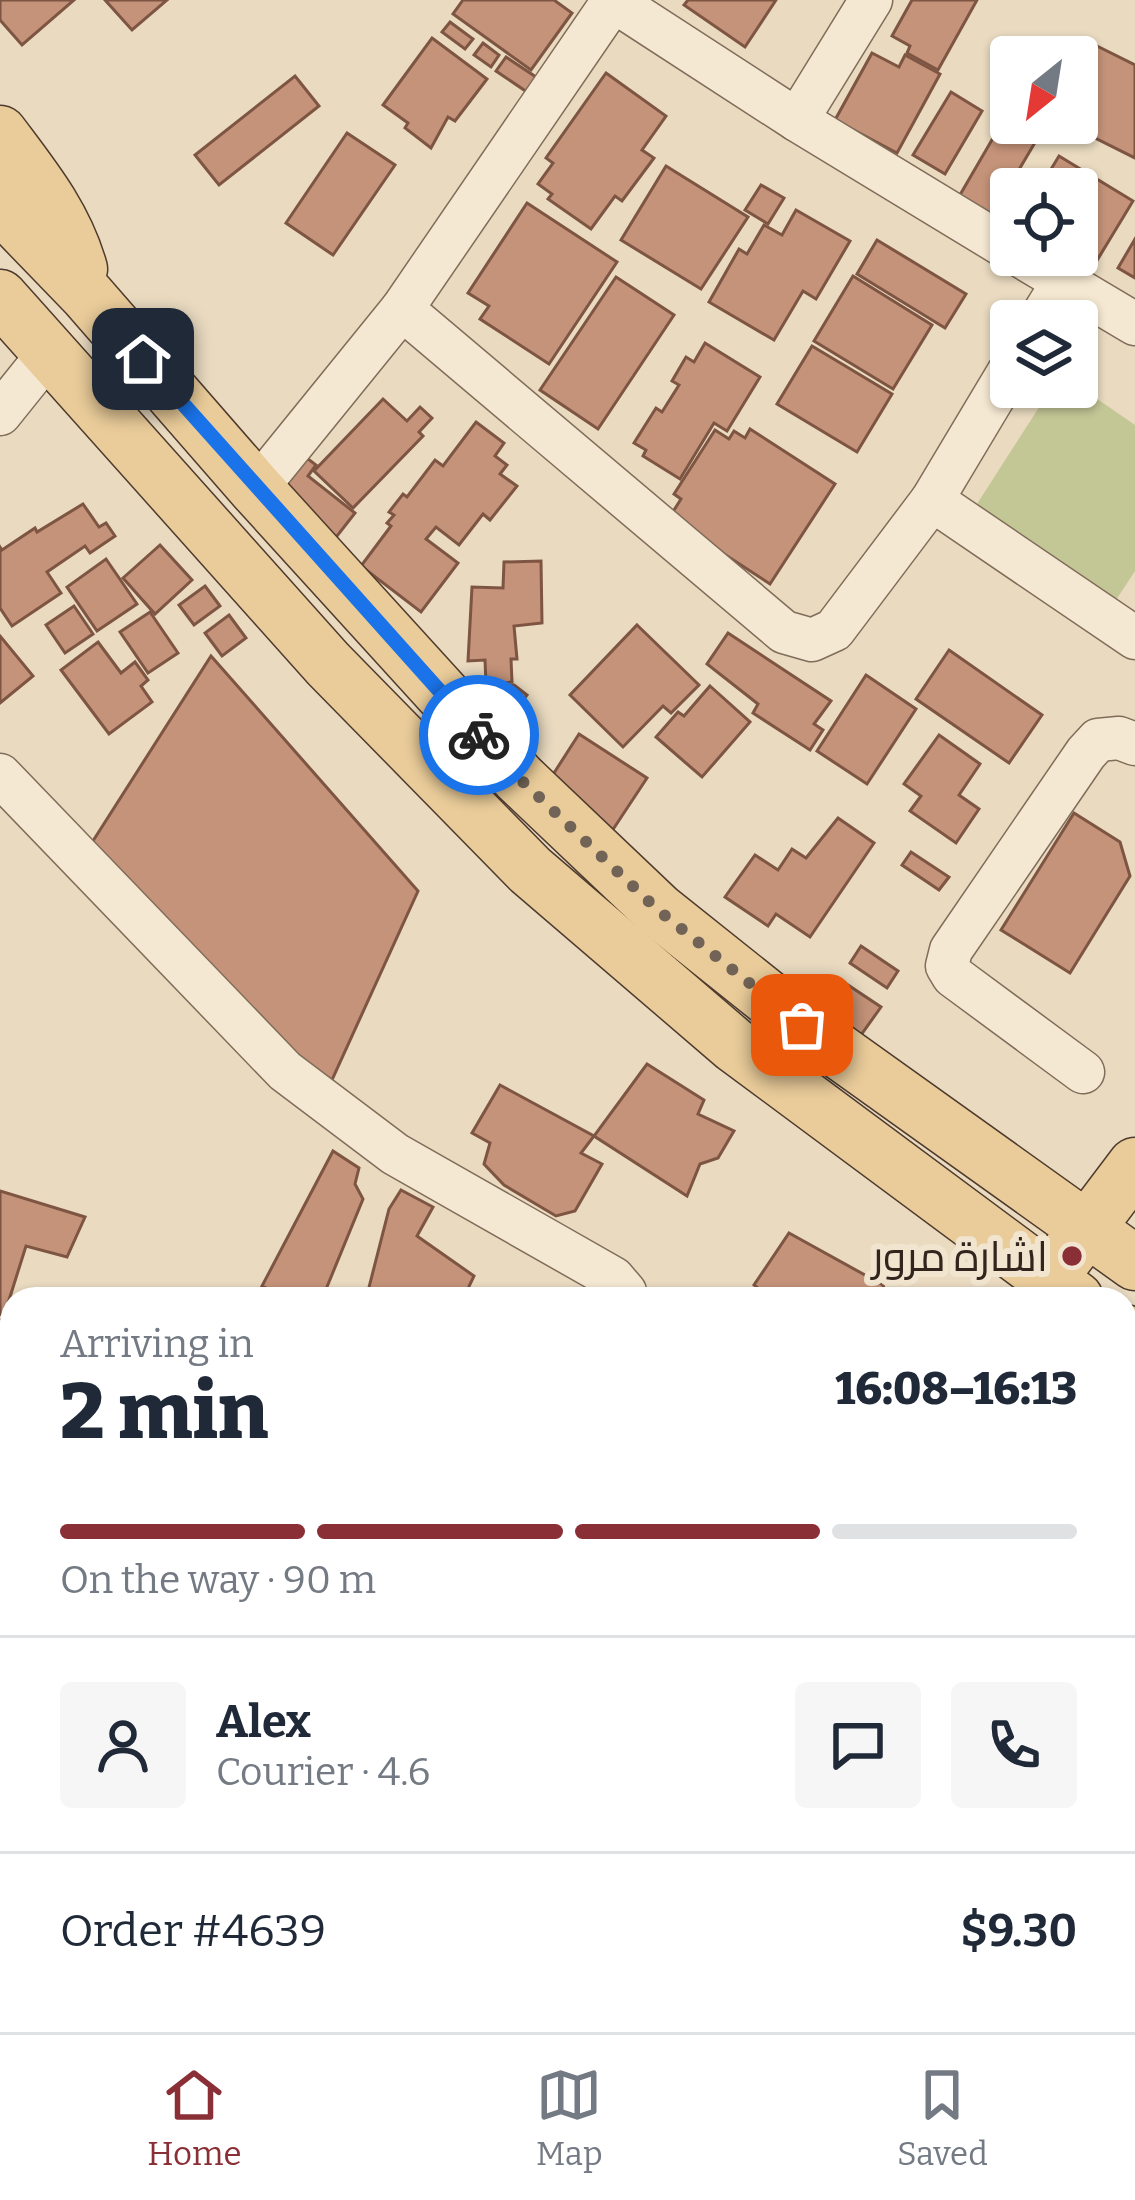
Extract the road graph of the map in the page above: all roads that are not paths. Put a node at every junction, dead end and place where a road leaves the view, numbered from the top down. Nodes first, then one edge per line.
1 (613, 0) edge
2 (871, 0) edge
3 (797, 121) junction
4 (0, 134) edge
5 (0, 205) edge
6 (990, 237) edge
7 (1053, 276) edge
8 (1063, 282) junction
9 (87, 295) junction
10 (0, 297) edge
11 (1052, 300) edge
12 (402, 309) junction
13 (1135, 324) edge
14 (29, 341) edge
15 (990, 403) edge
16 (0, 414) edge
17 (256, 489) junction
18 (932, 500) junction
19 (1135, 638) edge
20 (1135, 744) edge
21 (0, 775) edge
22 (1083, 1072) dead end
23 (1135, 1165) edge
24 (1087, 1230) junction
25 (1135, 1263) edge
26 (621, 1287) edge
27 (1046, 1287) edge
28 (1055, 1287) edge

1 - 3 street
1 - 12 street
2 - 3 street
3 - 6 street
4 - 9 main road
5 - 9 main road
7 - 8 street
8 - 11 street
8 - 13 street
9 - 17 main road
10 - 14 main road
12 - 17 street
12 - 18 street
14 - 16 street
14 - 27 main road
15 - 18 street
17 - 24 main road
18 - 19 street
20 - 22 street
21 - 26 street
23 - 24 main road
24 - 25 main road
24 - 28 main road

